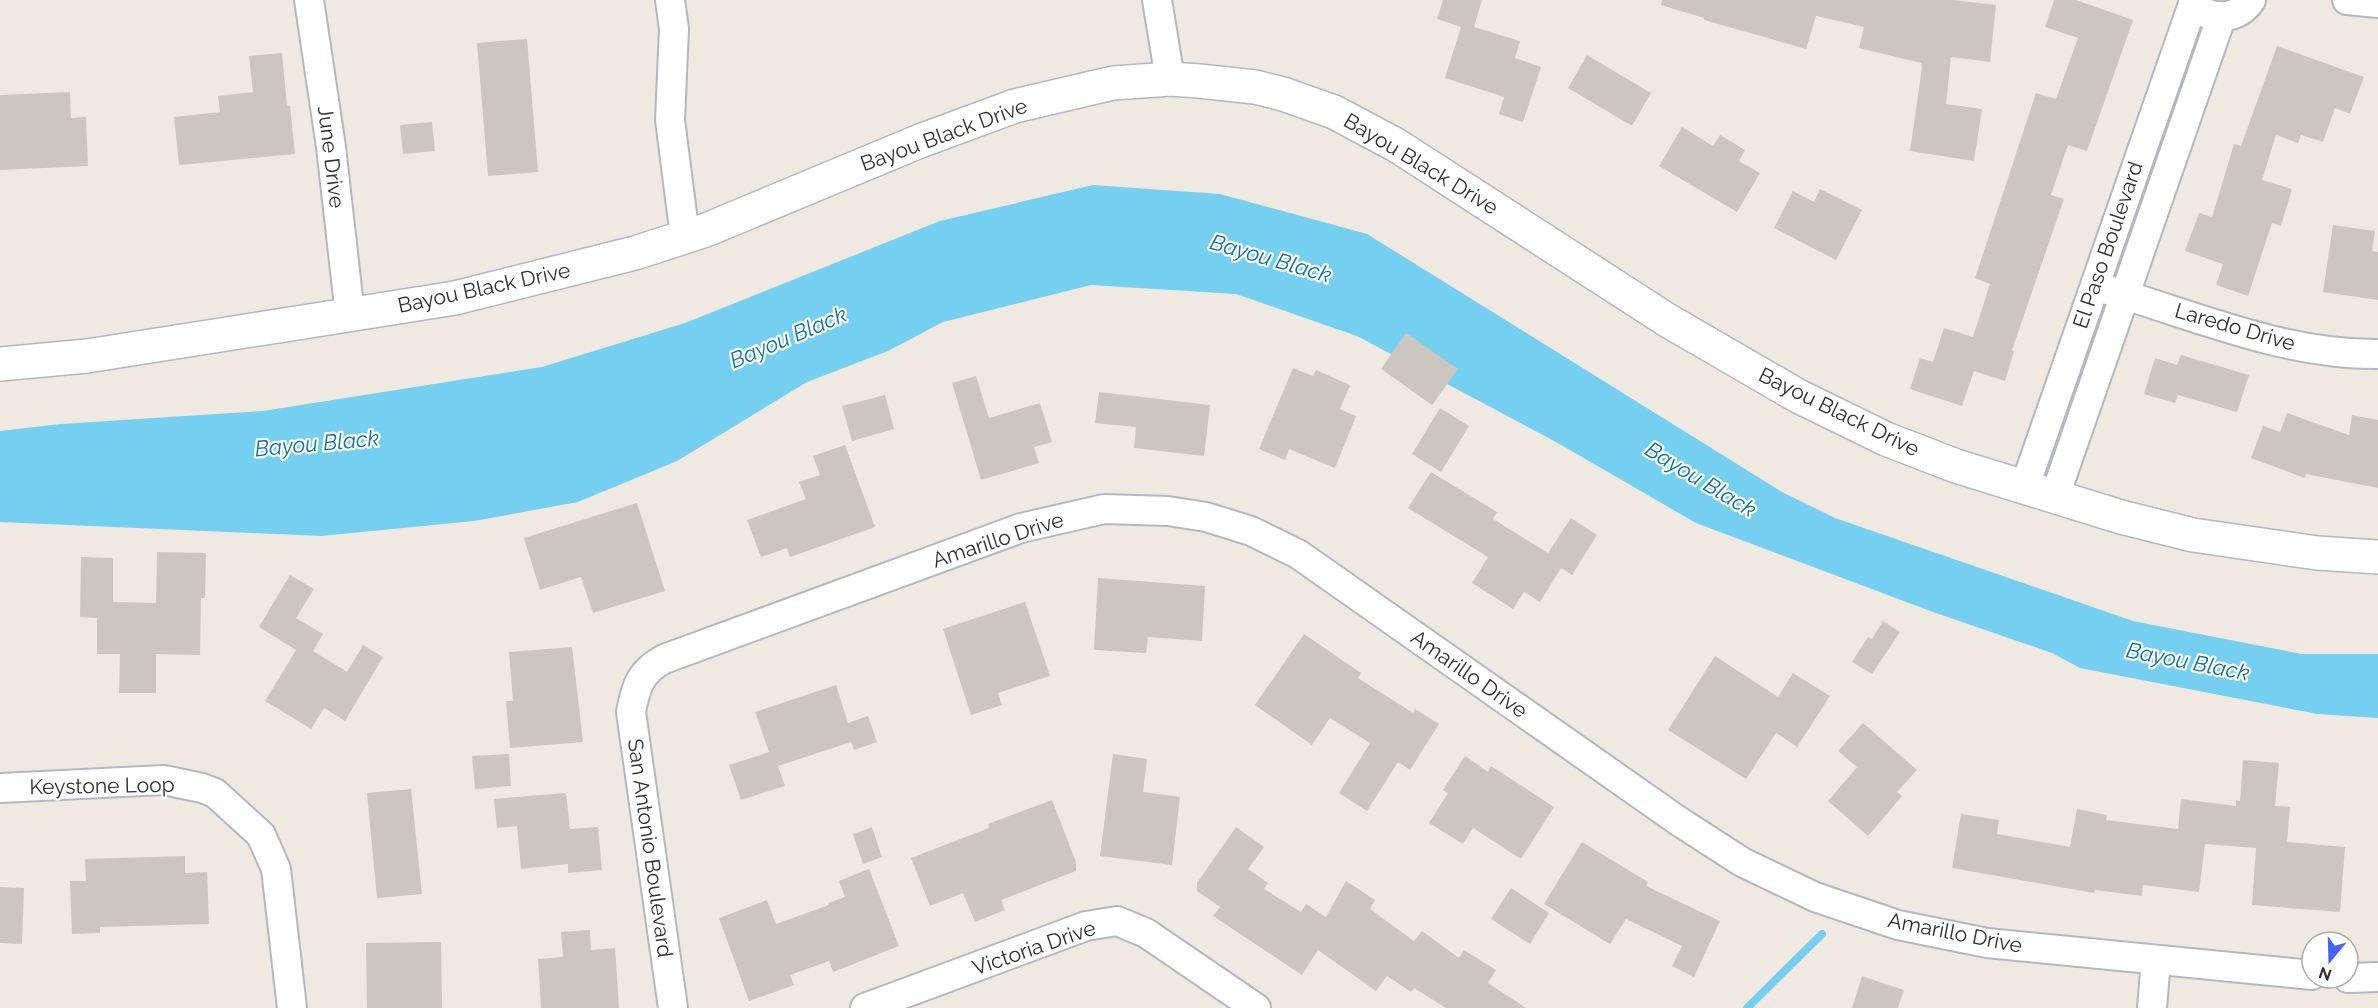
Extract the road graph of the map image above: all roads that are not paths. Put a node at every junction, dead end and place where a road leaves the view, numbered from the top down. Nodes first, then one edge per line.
1 (309, 0) edge
2 (670, 0) edge
3 (1156, 0) edge
4 (2251, 0) edge
5 (2347, 0) edge
6 (2192, 2) edge
7 (2378, 3) edge
8 (2221, 18) junction
9 (1170, 80) junction
10 (2121, 208) junction
11 (2152, 216) junction
12 (685, 237) junction
13 (2094, 286) junction
14 (2125, 295) junction
15 (350, 315) junction
16 (2378, 354) edge
17 (0, 364) edge
18 (2040, 491) junction
19 (2378, 557) edge
20 (636, 687) joint
21 (0, 788) edge
22 (2156, 960) junction
23 (2300, 974) edge
24 (2378, 977) edge
25 (2360, 978) edge
26 (292, 1008) edge
27 (673, 1008) edge
28 (865, 1008) edge
29 (1256, 1008) edge
30 (2152, 1008) edge

1 - 15 street, June Drive
2 - 12 street
3 - 9 street
4 - 8 street
5 - 7 street
6 - 8 street
6 - 10 street, El Paso Boulevard
8 - 11 street, El Paso Boulevard
9 - 12 main road, Bayou Black Drive
9 - 18 main road, Bayou Black Drive
10 - 11 street
10 - 13 street, El Paso Boulevard
11 - 14 street, El Paso Boulevard
12 - 15 main road, Bayou Black Drive
13 - 14 street, Laredo Drive
13 - 18 street, El Paso Boulevard
14 - 16 street, Laredo Drive
14 - 18 street, El Paso Boulevard
15 - 17 main road, Bayou Black Drive
18 - 19 main road, Bayou Black Drive
20 - 22 street, Amarillo Drive
20 - 27 street, San Antonio Boulevard
21 - 26 street, Keystone Loop
22 - 23 street, Amarillo Drive
22 - 30 street
24 - 25 street
28 - 29 street, Victoria Drive

